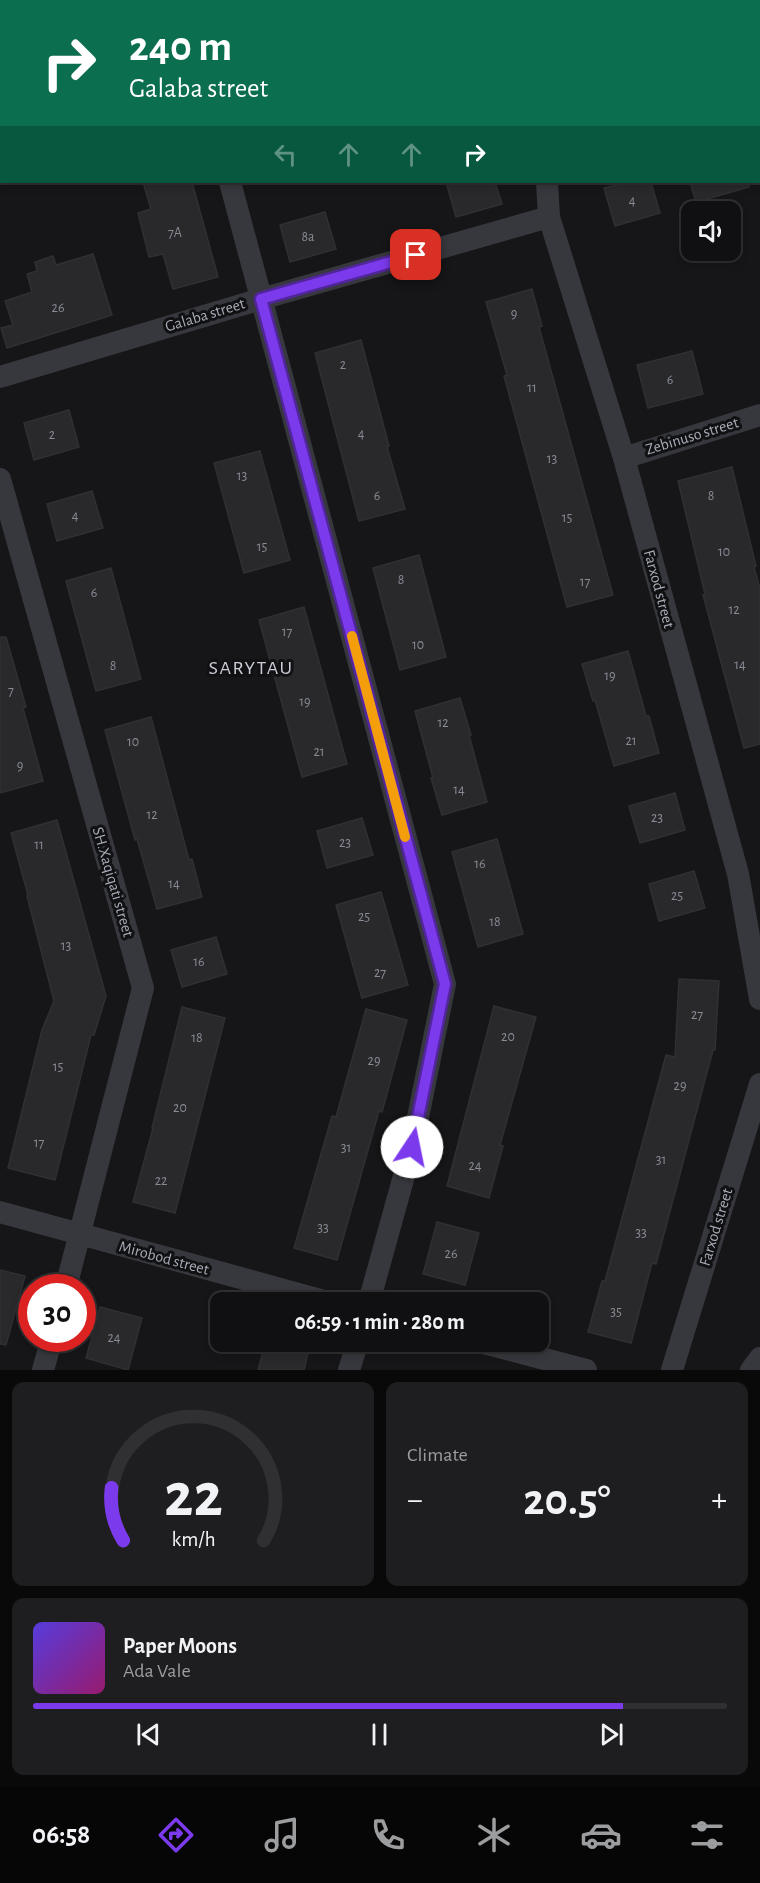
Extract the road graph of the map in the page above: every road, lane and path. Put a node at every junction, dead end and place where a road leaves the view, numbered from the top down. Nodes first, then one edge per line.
1 (230, 183) edge
2 (547, 183) edge
3 (549, 217) junction
4 (261, 299) junction
5 (0, 377) edge
6 (760, 415) edge
7 (624, 458) junction
8 (0, 479) edge
9 (760, 999) edge
10 (760, 1084) edge
11 (0, 1212) edge
12 (80, 1235) junction
13 (70, 1274) edge
14 (291, 1292) edge
15 (372, 1292) edge
16 (48, 1352) edge
17 (355, 1352) edge
18 (518, 1352) edge
19 (760, 1358) edge
20 (43, 1370) edge
21 (349, 1370) edge
22 (586, 1370) edge
23 (672, 1370) edge
24 (751, 1370) edge

1 - 4 street
2 - 3 street, Farxod street
3 - 4 street, Galaba street
3 - 7 street, Farxod street
4 - 5 street, Galaba street
4 - 15 street
6 - 7 street, Zebinuso street
7 - 9 street, Farxod street
8 - 12 street, SH.Xaqiqati street
10 - 23 street, Farxod street
11 - 12 street, Mirobod street
12 - 13 street, SH.Xaqiqati street
12 - 14 street, Mirobod street
16 - 20 street
17 - 21 street
18 - 22 street
19 - 24 street

